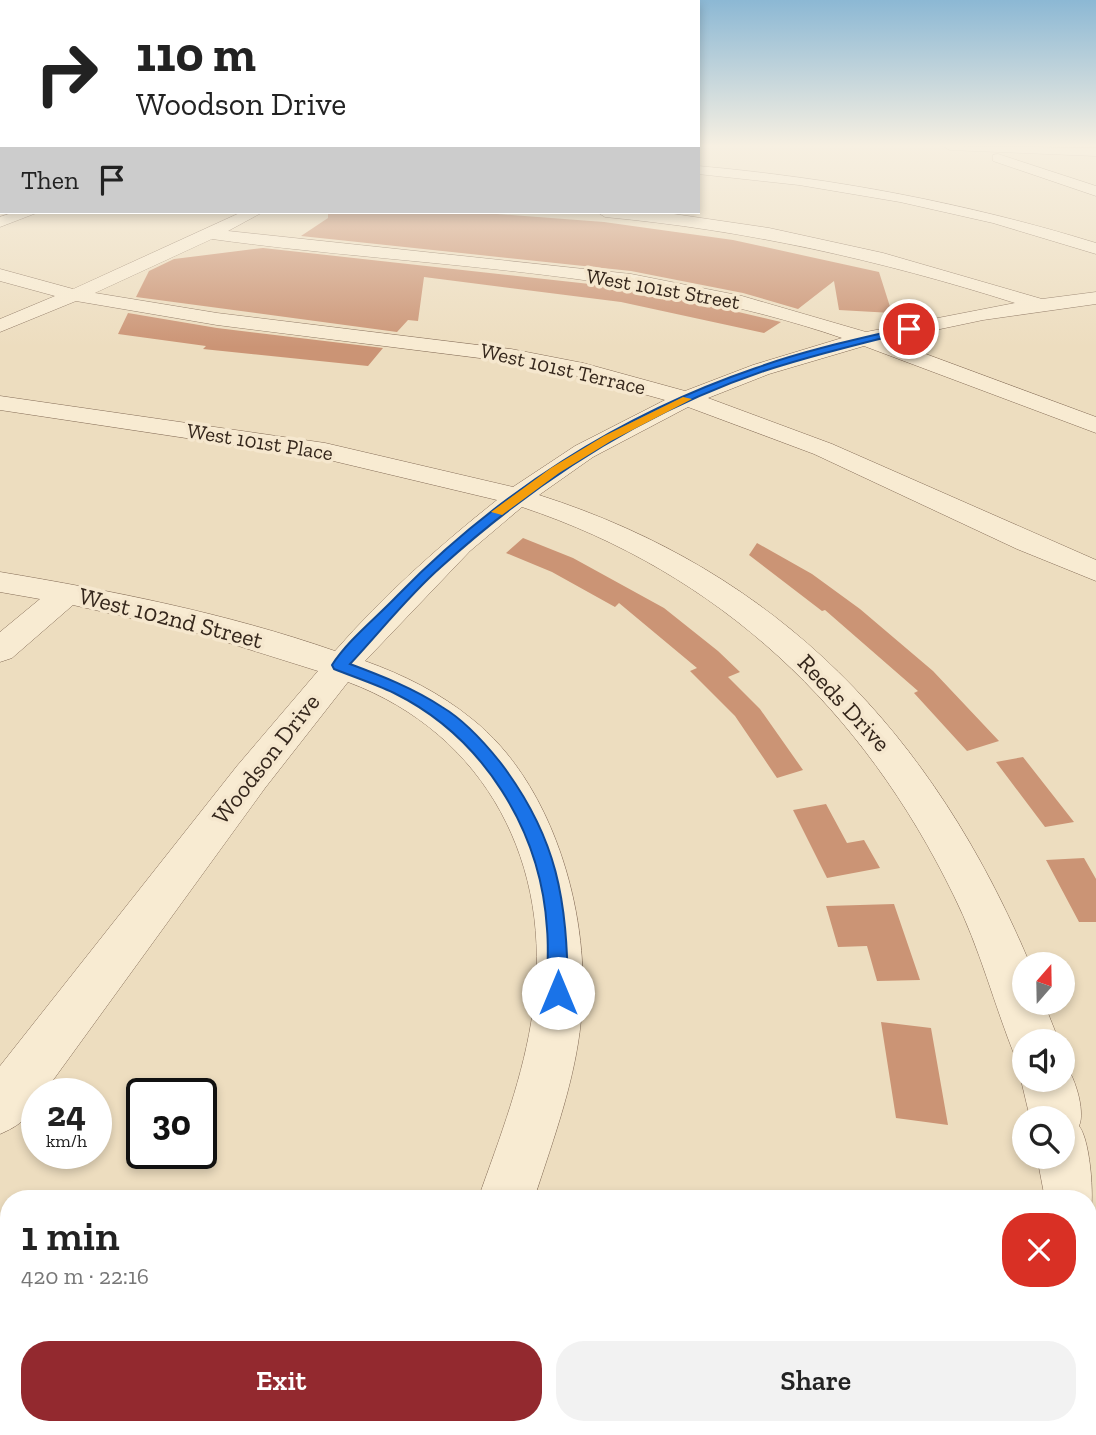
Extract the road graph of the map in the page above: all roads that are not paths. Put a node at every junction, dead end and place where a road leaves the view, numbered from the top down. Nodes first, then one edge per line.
1 (976, 213) edge
2 (25, 214) edge
3 (251, 214) edge
4 (622, 214) edge
5 (0, 222) edge
6 (211, 234) junction
7 (1096, 249) edge
8 (0, 275) edge
9 (76, 295) junction
10 (1044, 305) junction
11 (1090, 309) edge
12 (0, 326) edge
13 (868, 339) junction
14 (686, 399) junction
15 (0, 403) edge
16 (1096, 426) edge
17 (516, 498) junction
18 (1048, 553) junction
19 (1096, 571) edge
20 (0, 582) edge
21 (67, 593) junction
22 (1096, 596) edge
23 (0, 650) edge
24 (340, 665) junction
25 (1030, 1029) edge
26 (0, 1108) edge
27 (1067, 1169) edge
28 (509, 1190) edge
29 (1071, 1190) edge

1 - 7 street
2 - 5 street
3 - 6 street
4 - 10 street
6 - 9 street
6 - 13 street, West 101st Street
8 - 9 street, West 101st Terrace
9 - 12 street
9 - 14 street, West 101st Terrace
10 - 11 street, Woodson Drive
10 - 13 street, Woodson Drive
13 - 14 street, Woodson Drive
13 - 16 street, West 101st Street
14 - 17 street, Woodson Drive
14 - 18 street, West 101st Terrace
15 - 17 street, West 101st Place
17 - 24 street, Woodson Drive
17 - 25 street, Reeds Drive
18 - 19 street, West 101st Terrace
18 - 22 street
20 - 21 street, West 102nd Street
21 - 23 street
21 - 24 street, West 102nd Street
24 - 26 street, Woodson Drive
24 - 28 street, West 102nd Street
27 - 29 street

